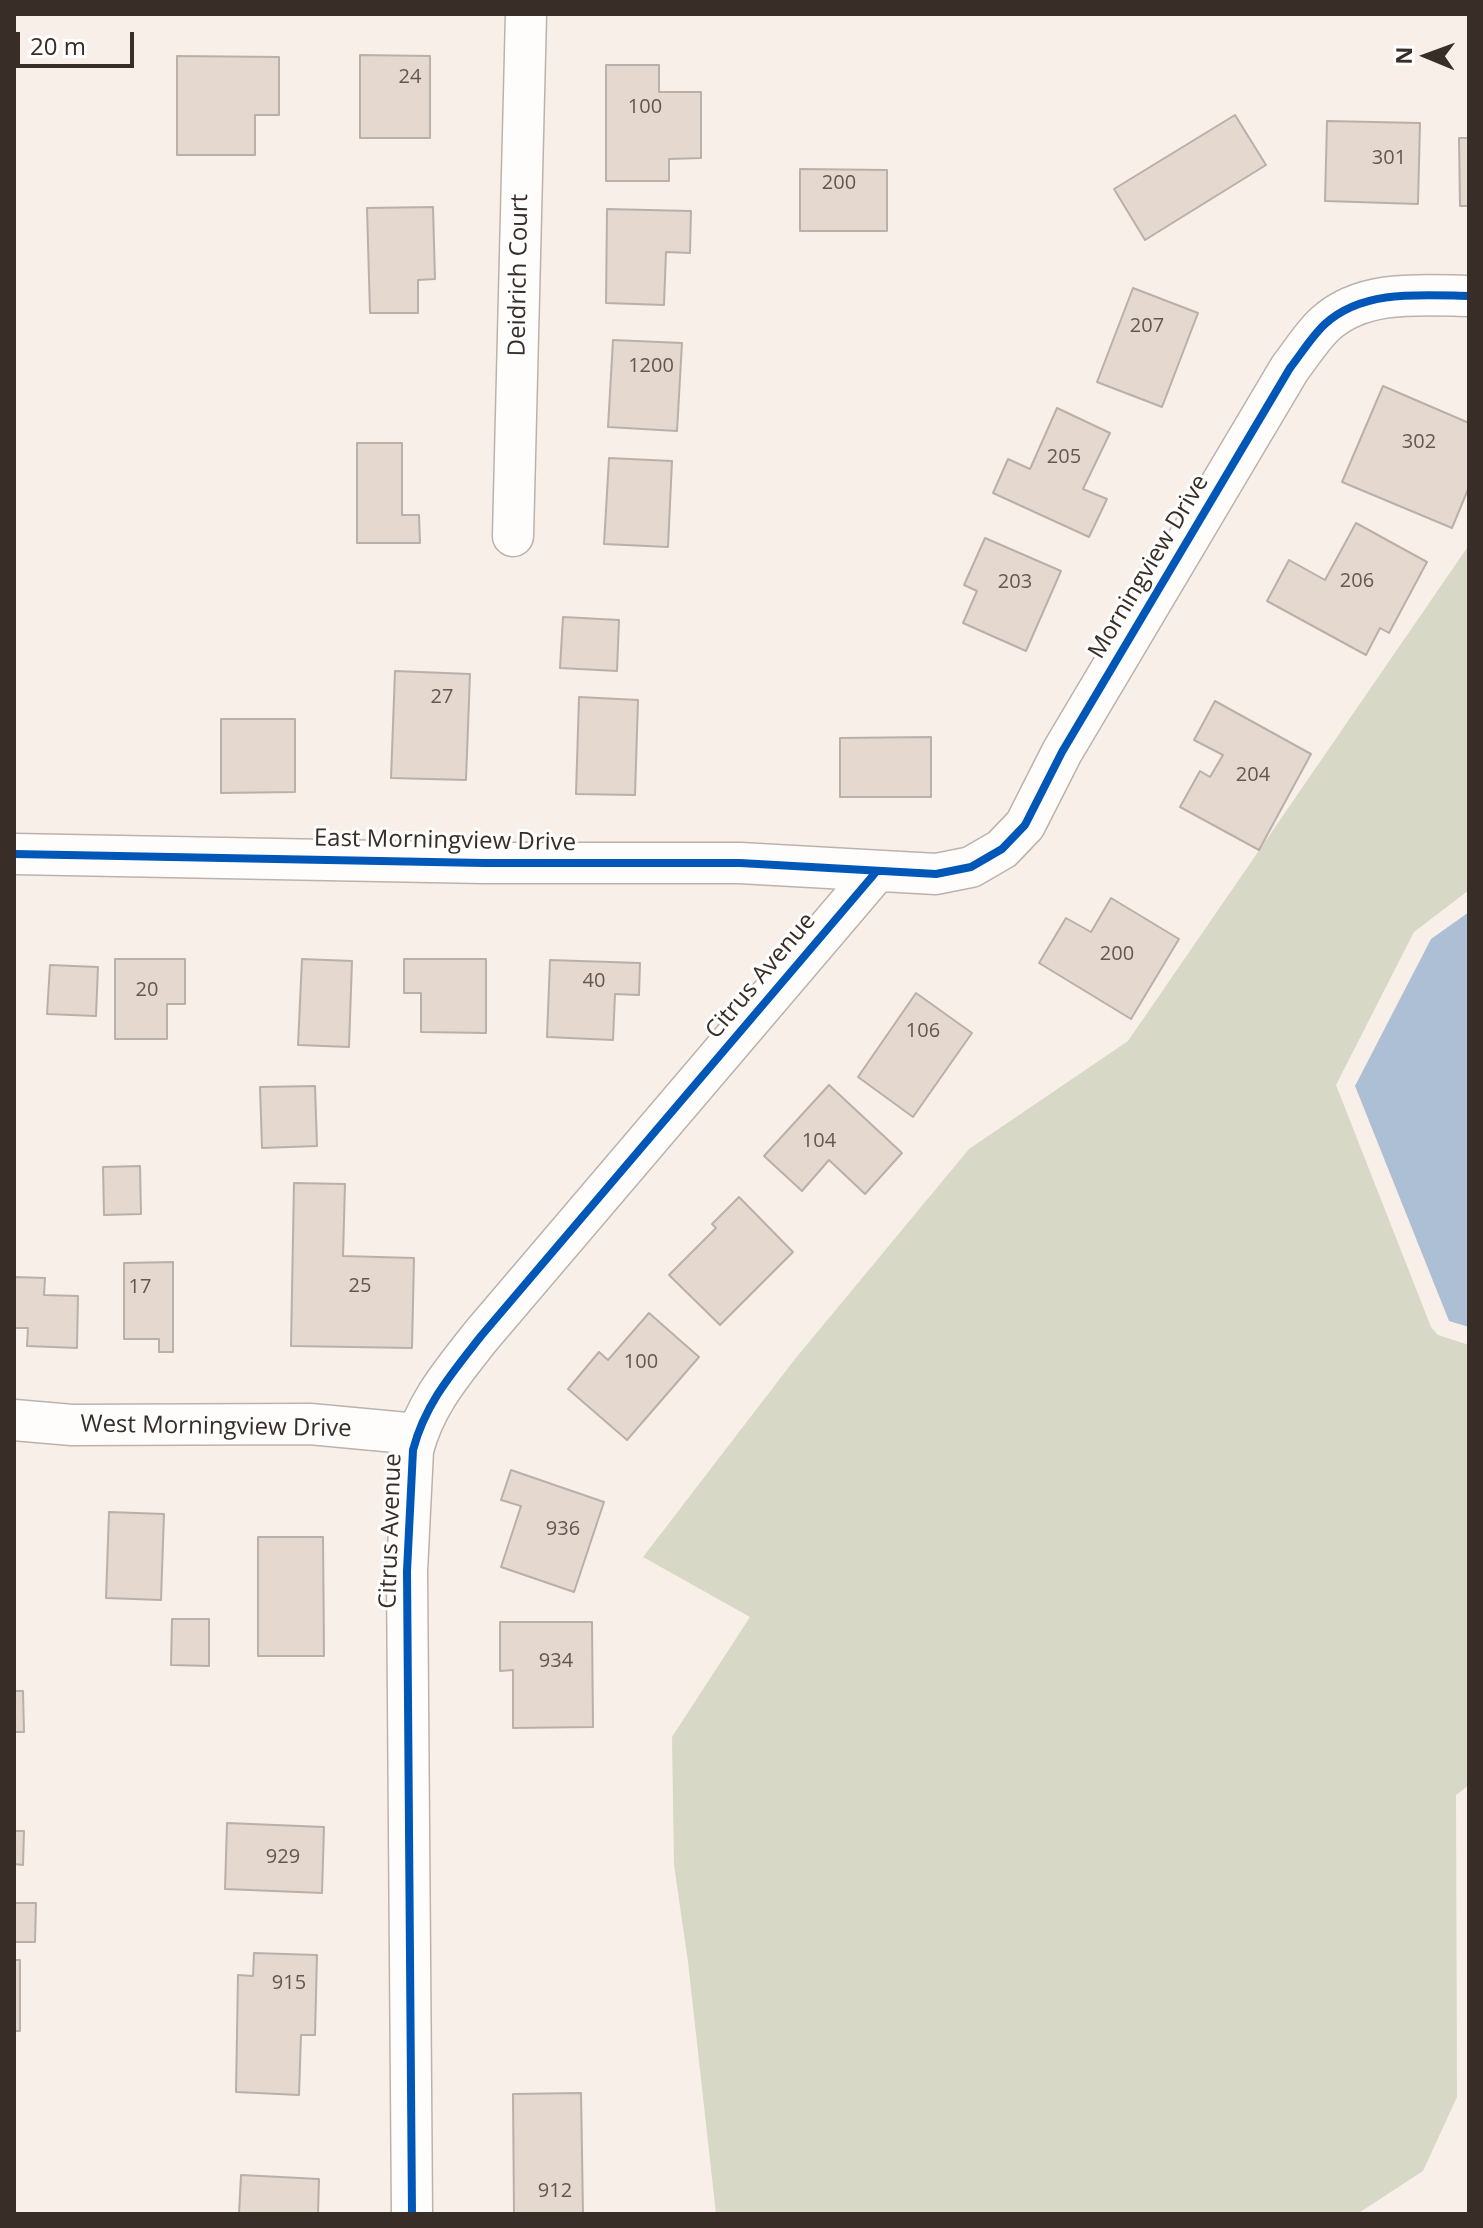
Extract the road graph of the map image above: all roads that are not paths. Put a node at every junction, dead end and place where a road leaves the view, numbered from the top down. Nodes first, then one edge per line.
1 (526, 14) edge
2 (1469, 296) edge
3 (513, 536) dead end
4 (14, 854) edge
5 (876, 872) junction
6 (14, 1420) edge
7 (417, 1434) junction
8 (412, 2214) edge

1 - 3 street, Deidrich Court
2 - 5 street, Morningview Drive
4 - 5 street, East Morningview Drive
5 - 7 street, Citrus Avenue
6 - 7 street, West Morningview Drive
7 - 8 street, Citrus Avenue

